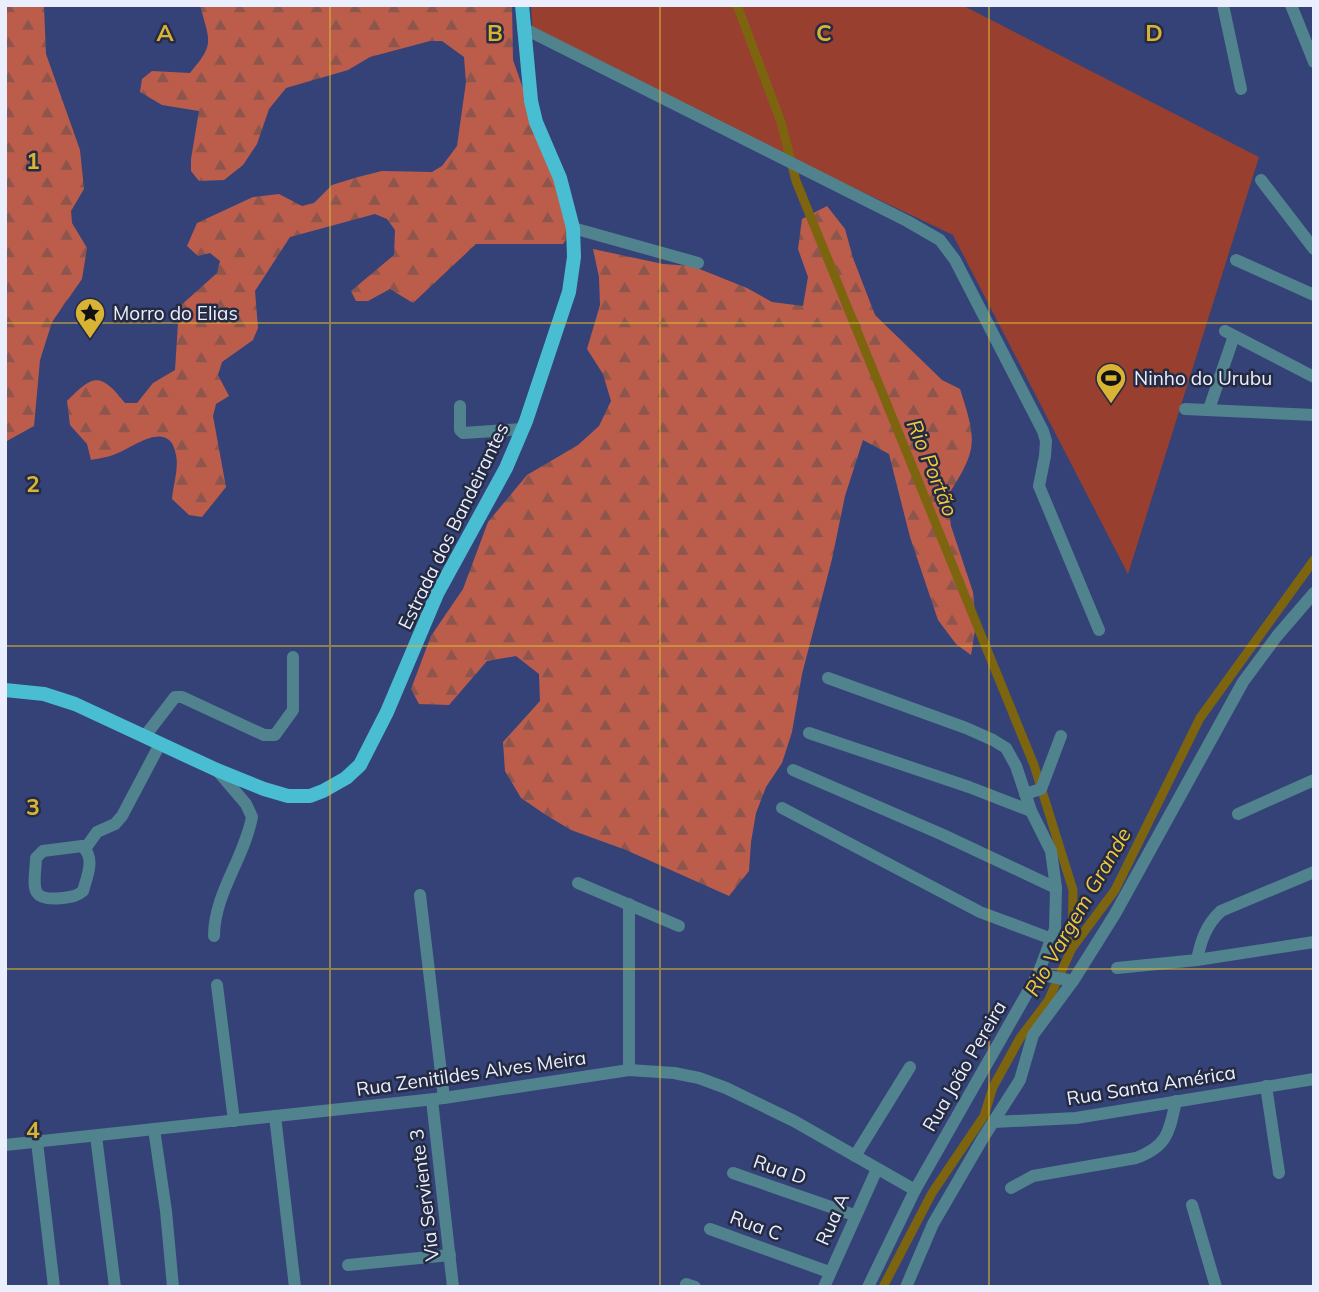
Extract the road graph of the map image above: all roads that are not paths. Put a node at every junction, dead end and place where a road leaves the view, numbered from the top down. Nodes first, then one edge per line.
1 (522, 5) edge
2 (1223, 5) edge
3 (1291, 5) edge
4 (523, 28) junction
5 (1314, 62) edge
6 (1241, 89) dead end
7 (1261, 180) dead end
8 (573, 228) junction
9 (1314, 249) edge
10 (1236, 260) dead end
11 (698, 263) dead end
12 (1314, 295) edge
13 (1314, 377) edge
14 (460, 406) dead end
15 (1185, 409) dead end
16 (1209, 409) junction
17 (1314, 415) edge
18 (523, 429) junction
19 (1314, 593) edge
20 (1099, 630) dead end
21 (293, 657) dead end
22 (828, 678) dead end
23 (5, 690) edge
24 (809, 733) dead end
25 (145, 736) junction
26 (1062, 736) dead end
27 (160, 744) junction
28 (217, 770) junction
29 (793, 770) dead end
30 (1314, 780) edge
31 (1034, 791) junction
32 (782, 808) dead end
33 (1032, 814) junction
34 (1238, 814) dead end
35 (85, 849) junction
36 (1314, 872) edge
37 (578, 883) dead end
38 (1056, 888) junction
39 (420, 895) dead end
40 (629, 904) junction
41 (679, 926) dead end
42 (214, 936) dead end
43 (1052, 939) junction
44 (1314, 942) edge
45 (1196, 960) junction
46 (1116, 968) dead end
47 (1043, 976) junction
48 (1069, 981) junction
49 (217, 985) dead end
50 (909, 1067) dead end
51 (629, 1070) junction
52 (1314, 1079) edge
53 (1266, 1086) junction
54 (438, 1099) junction
55 (1176, 1101) junction
56 (275, 1116) junction
57 (234, 1121) junction
58 (994, 1122) junction
59 (154, 1129) junction
60 (96, 1136) junction
61 (37, 1142) junction
62 (5, 1145) edge
63 (855, 1156) junction
64 (877, 1169) junction
65 (733, 1173) dead end
66 (1279, 1173) dead end
67 (1011, 1188) dead end
68 (915, 1190) junction
69 (1192, 1205) dead end
70 (854, 1214) junction
71 (710, 1229) dead end
72 (450, 1255) junction
73 (348, 1265) dead end
74 (830, 1272) junction
75 (54, 1287) edge
76 (115, 1287) edge
77 (173, 1287) edge
78 (295, 1287) edge
79 (453, 1287) edge
80 (824, 1287) edge
81 (868, 1287) edge
82 (906, 1287) edge
83 (1216, 1287) edge

1 - 4 main road, Estrada dos Bandeirantes
2 - 6 street
3 - 5 street
4 - 8 main road, Estrada dos Bandeirantes
4 - 20 street
7 - 9 street
8 - 11 street
8 - 18 main road, Estrada dos Bandeirantes
10 - 12 street
13 - 16 street
14 - 18 street
15 - 16 street
16 - 17 street
18 - 28 main road, Estrada dos Bandeirantes
19 - 48 street
21 - 25 street
22 - 31 street, Rua João Pereira
23 - 25 main road, Estrada dos Bandeirantes
24 - 33 street
25 - 27 main road, Estrada dos Bandeirantes
26 - 31 street
27 - 28 main road, Estrada dos Bandeirantes
27 - 35 street
28 - 42 street
29 - 38 street
30 - 34 street
31 - 33 street, Rua João Pereira
32 - 43 street
33 - 38 street, Rua João Pereira
35 - 35 street
36 - 45 street
37 - 40 street
38 - 43 street, Rua João Pereira
39 - 54 street, Via Serviente 3
40 - 41 street
40 - 51 street
43 - 47 street, Rua João Pereira
44 - 45 street
45 - 46 street
47 - 48 street
47 - 68 street, Rua João Pereira
48 - 58 street
49 - 57 street
50 - 63 street
51 - 54 street, Rua Zenitildes Alves Meira
51 - 63 street, Rua Zenitildes Alves Meira
52 - 53 street, Rua Santa América
53 - 55 street, Rua Santa América
53 - 66 street
54 - 56 street, Rua Zenitildes Alves Meira
54 - 72 street, Via Serviente 3
55 - 58 street, Rua Santa América
55 - 67 street
56 - 57 street, Rua Zenitildes Alves Meira
56 - 78 street
57 - 59 street, Rua Zenitildes Alves Meira
58 - 82 street
59 - 60 street, Rua Zenitildes Alves Meira
59 - 77 street
60 - 61 street, Rua Zenitildes Alves Meira
60 - 76 street
61 - 62 street, Rua Zenitildes Alves Meira
61 - 75 street
63 - 64 street, Rua Zenitildes Alves Meira
64 - 68 street, Rua Zenitildes Alves Meira
64 - 70 street, Rua A
65 - 70 street, Rua D
68 - 81 street, Rua João Pereira
69 - 83 street
70 - 74 street, Rua A
71 - 74 street, Rua C
72 - 73 street
72 - 79 street, Via Serviente 3
74 - 80 street, Rua A

